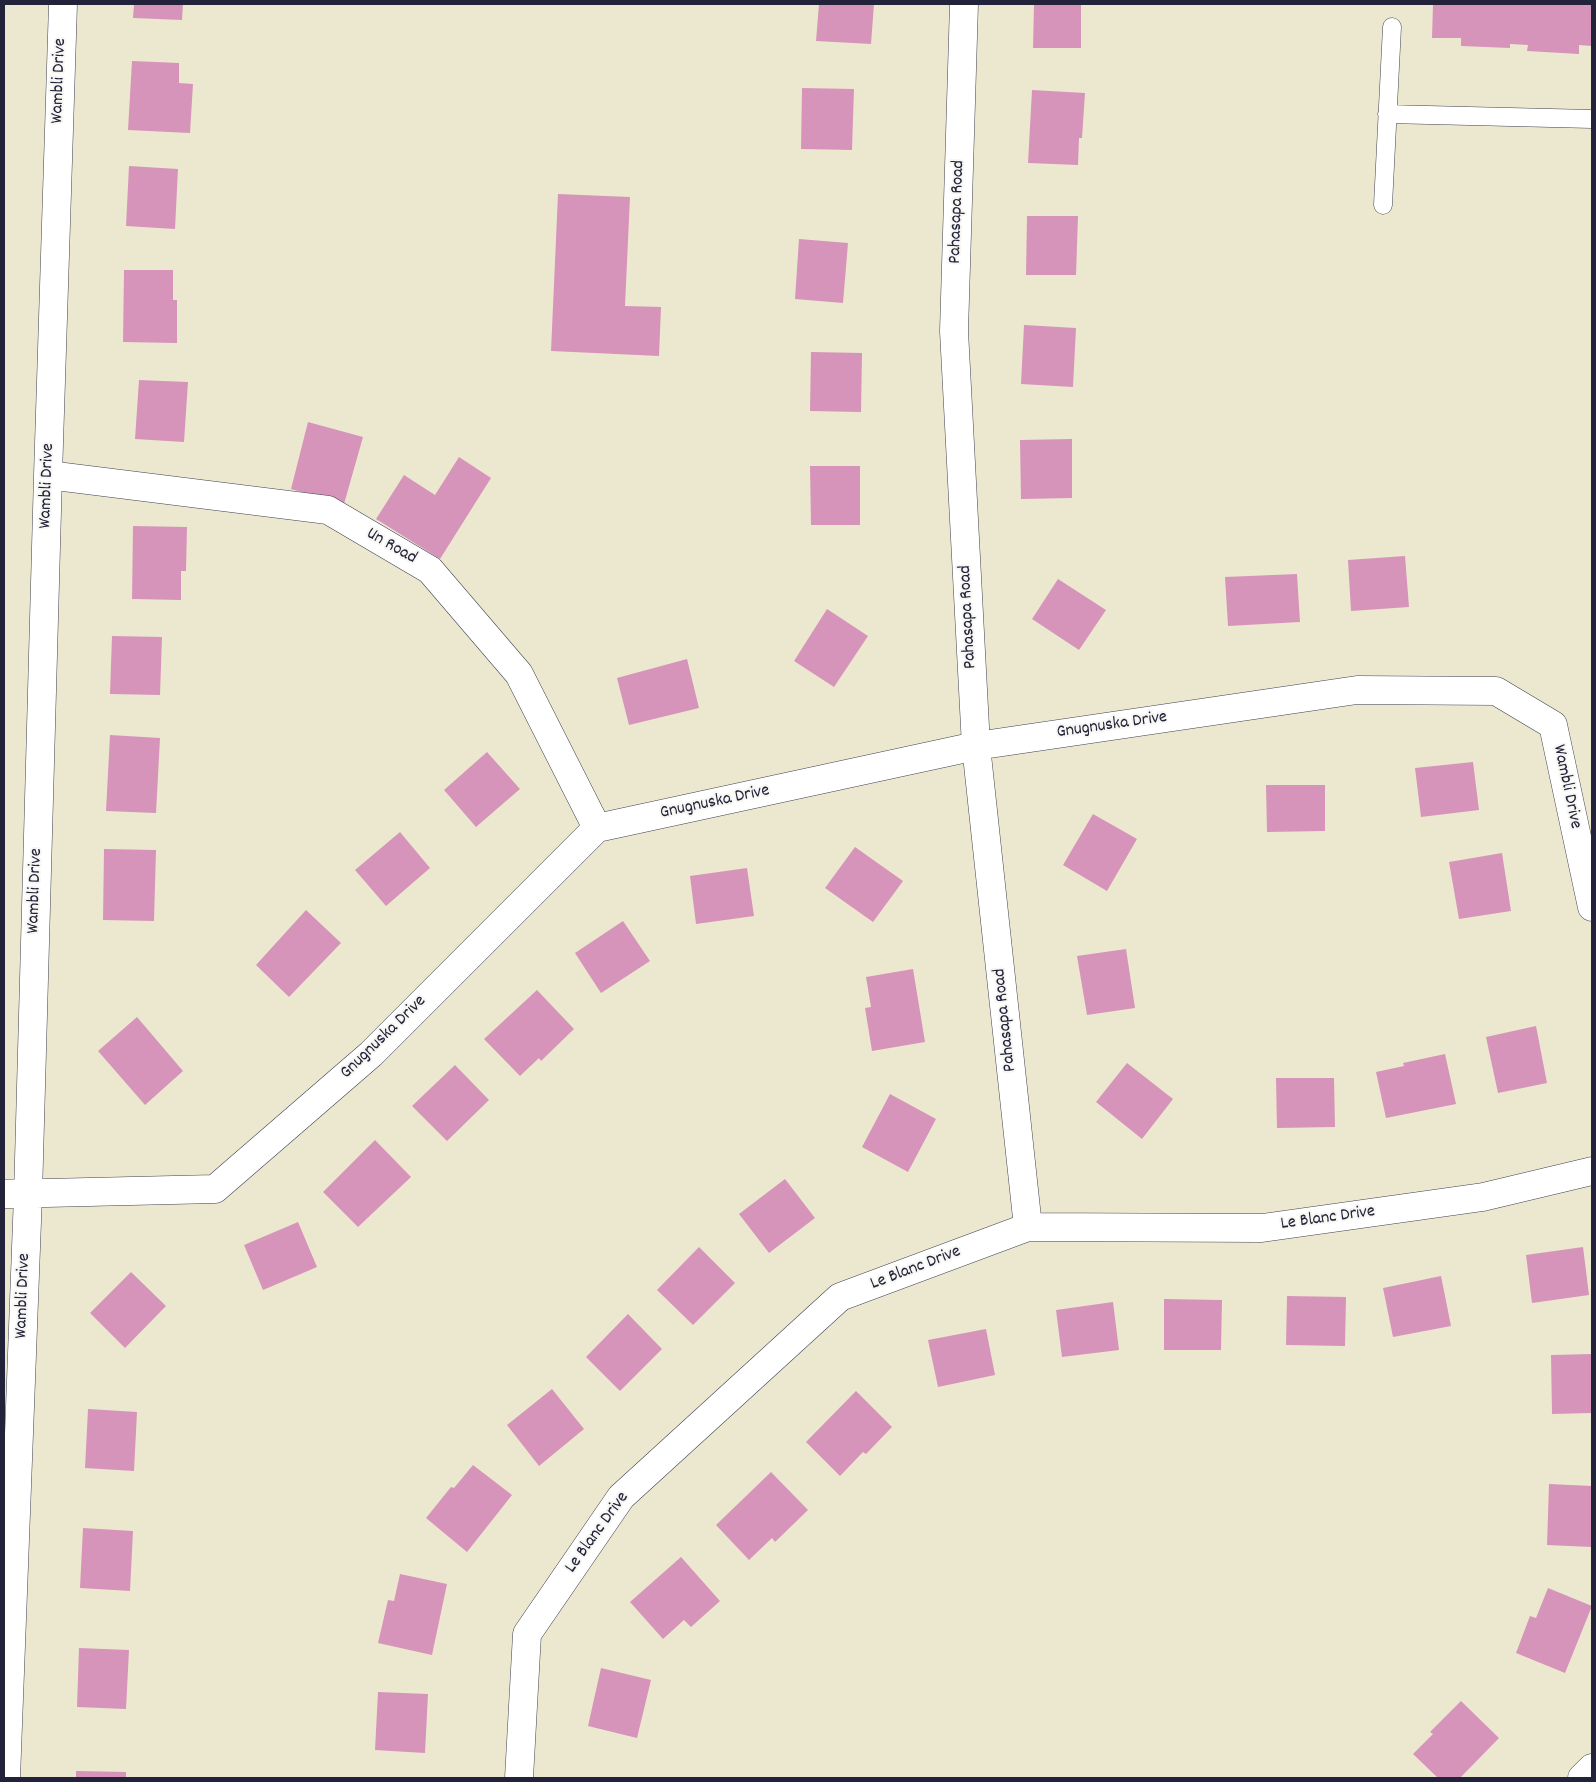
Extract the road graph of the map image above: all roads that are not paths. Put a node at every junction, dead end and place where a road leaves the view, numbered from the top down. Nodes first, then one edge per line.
1 (63, 4) edge
2 (964, 4) edge
3 (1392, 27) dead end
4 (1387, 114) junction
5 (1592, 119) edge
6 (1383, 205) dead end
7 (48, 475) junction
8 (1553, 725) joint
9 (976, 746) junction
10 (597, 828) junction
11 (1592, 907) edge
12 (1592, 1172) edge
13 (16, 1194) edge
14 (1028, 1227) junction
15 (1592, 1768) edge
16 (6, 1778) edge
17 (519, 1778) edge
18 (1582, 1778) edge

1 - 7 street, Wambli Drive
2 - 9 street, Pahasapa Road
3 - 4 lane
4 - 5 lane
4 - 6 lane
7 - 10 street, Un Road
7 - 13 street, Wambli Drive
8 - 9 street, Gnugnuska Drive
8 - 11 street, Wambli Drive
9 - 10 street, Gnugnuska Drive
9 - 14 street, Pahasapa Road
10 - 13 street, Gnugnuska Drive
12 - 14 street, Le Blanc Drive
13 - 16 street, Wambli Drive
14 - 17 street, Le Blanc Drive
15 - 18 street

